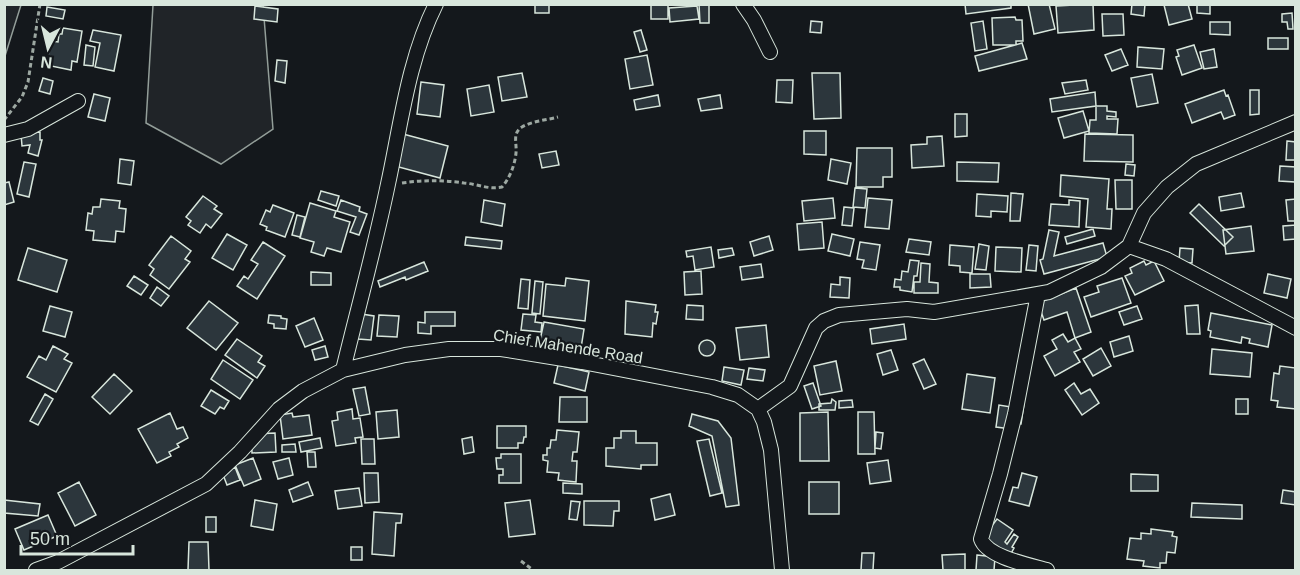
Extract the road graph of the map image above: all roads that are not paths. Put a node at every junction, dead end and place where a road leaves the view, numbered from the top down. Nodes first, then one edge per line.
1 (436, 4) edge
2 (743, 4) edge
3 (770, 52) dead end
4 (78, 101) dead end
5 (1296, 122) edge
6 (4, 135) edge
7 (1129, 246) junction
8 (1038, 294) junction
9 (1296, 328) edge
10 (343, 370) junction
11 (758, 409) junction
12 (61, 566) edge
13 (36, 570) edge
14 (782, 570) edge
15 (1047, 570) edge

1 - 10 street
2 - 3 street
4 - 6 street
5 - 7 street
7 - 8 street
7 - 9 street
8 - 11 street
8 - 15 street
10 - 11 street, Chief Mahende Road
10 - 12 street, Chief Mahende Road
11 - 14 street
12 - 13 street, Chief Mahende Road

